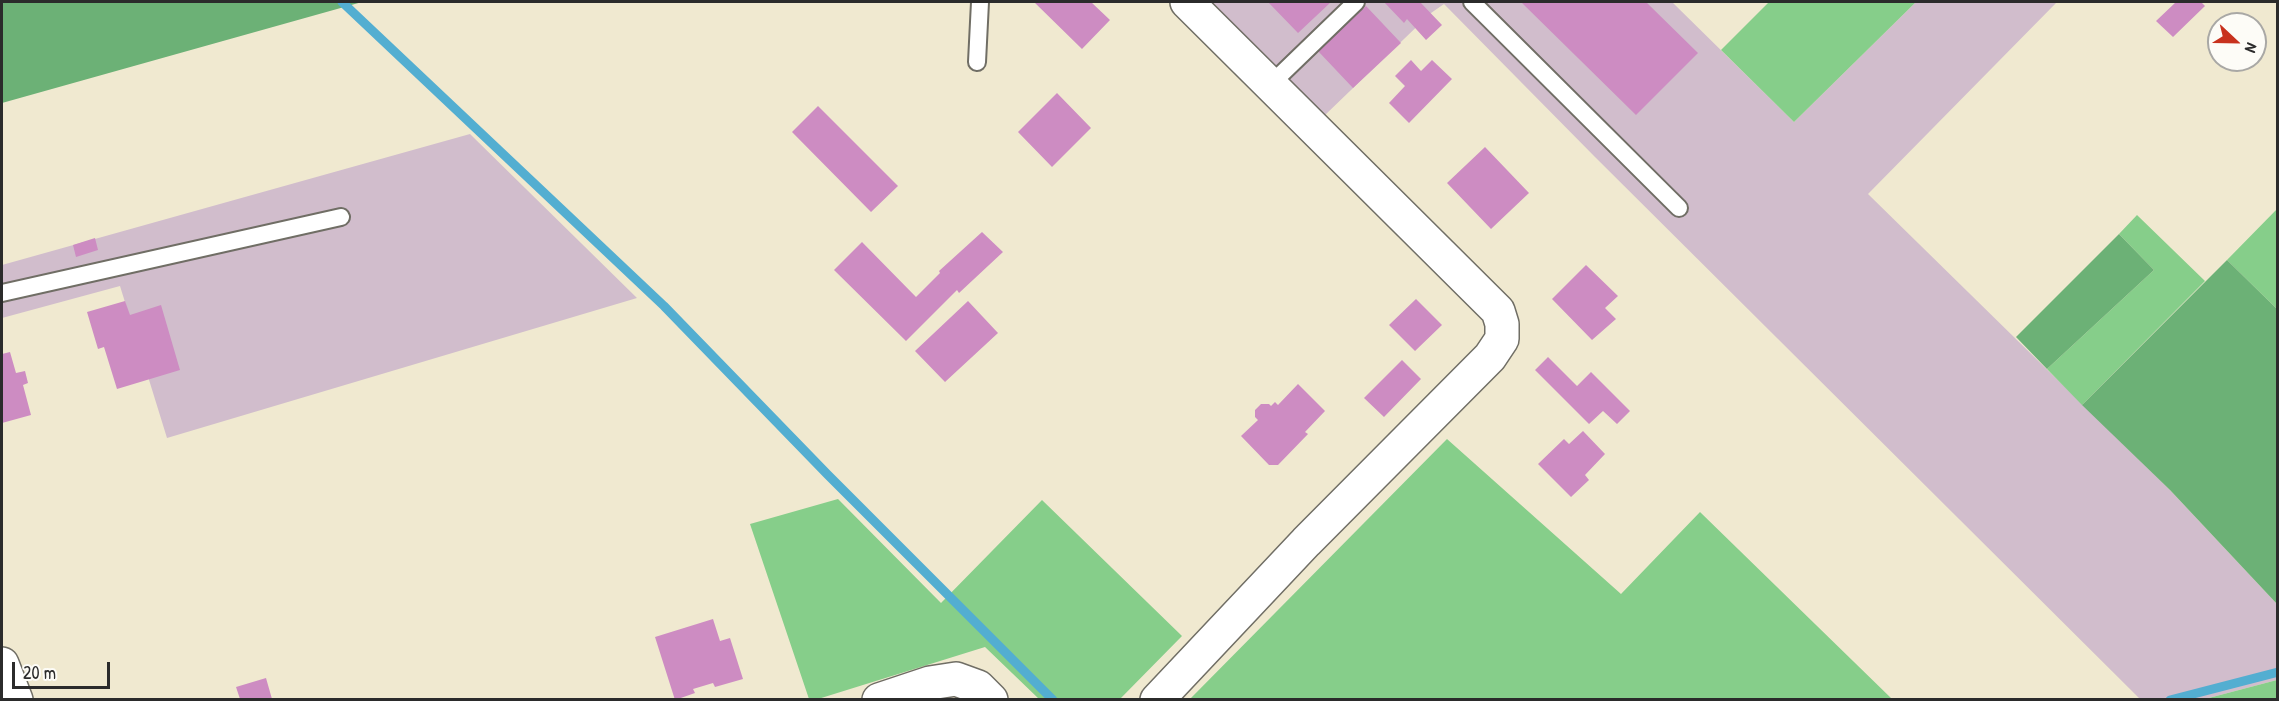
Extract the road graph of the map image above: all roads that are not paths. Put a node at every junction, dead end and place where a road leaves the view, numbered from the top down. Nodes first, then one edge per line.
1 (980, 2) edge
2 (1187, 2) edge
3 (1356, 2) edge
4 (1472, 2) edge
5 (977, 62) dead end
6 (1270, 85) junction
7 (1679, 208) dead end
8 (341, 217) dead end
9 (2, 293) edge
10 (2, 664) edge
11 (16, 699) edge
12 (879, 699) edge
13 (991, 699) edge
14 (1157, 699) edge

1 - 5 lane
2 - 6 street
3 - 6 lane
4 - 7 lane
6 - 14 street
8 - 9 lane
10 - 11 street
12 - 13 street

